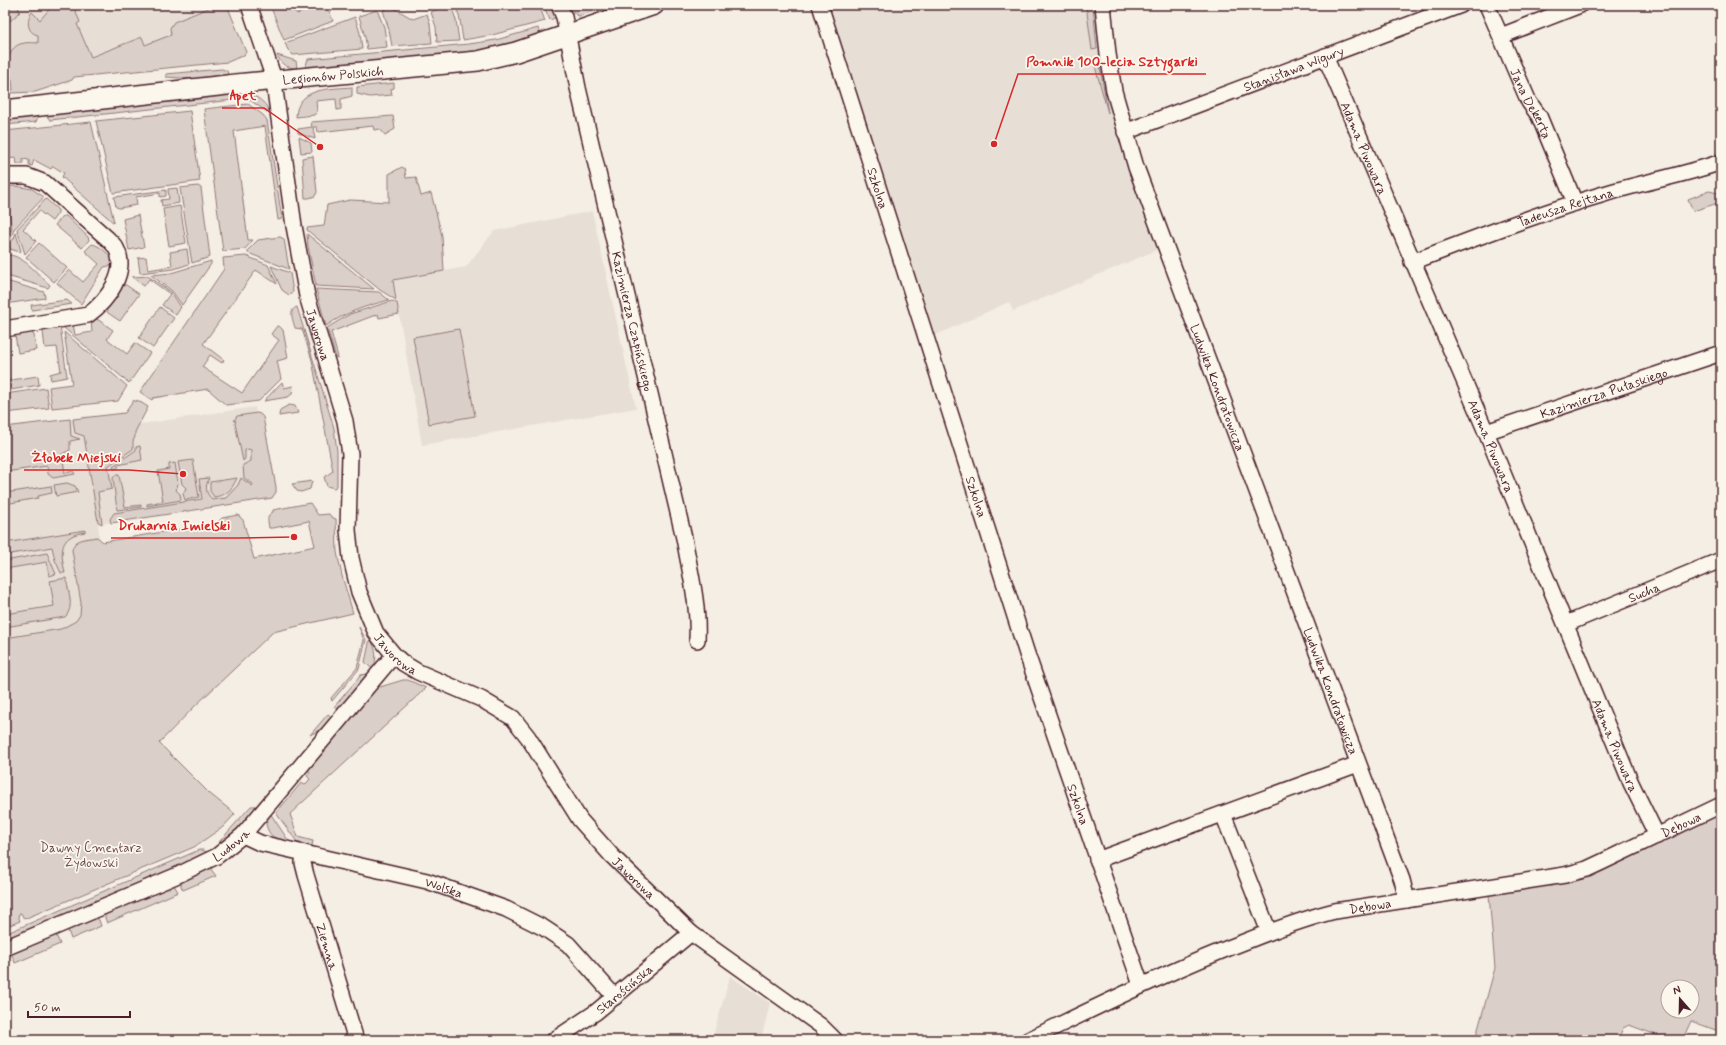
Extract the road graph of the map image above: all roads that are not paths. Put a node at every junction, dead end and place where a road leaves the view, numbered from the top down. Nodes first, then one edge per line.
1 (249, 5) edge
2 (560, 5) edge
3 (654, 5) edge
4 (820, 5) edge
5 (1103, 5) edge
6 (1461, 5) edge
7 (1487, 5) edge
8 (1580, 5) edge
9 (567, 35) junction
10 (1501, 36) junction
11 (1325, 56) junction
12 (274, 80) junction
13 (5, 110) edge
14 (1125, 132) junction
15 (1721, 162) edge
16 (5, 176) edge
17 (1575, 203) junction
18 (1412, 262) junction
19 (5, 329) edge
20 (1721, 353) edge
21 (1486, 432) junction
22 (1721, 560) edge
23 (1566, 624) junction
24 (697, 640) dead end
25 (394, 656) junction
26 (1358, 764) junction
27 (1721, 805) edge
28 (1222, 814) junction
29 (243, 835) junction
30 (1657, 836) junction
31 (304, 853) junction
32 (1097, 860) junction
33 (1407, 900) junction
34 (1269, 932) junction
35 (692, 933) junction
36 (5, 948) edge
37 (1141, 985) junction
38 (615, 997) junction
39 (356, 1040) edge
40 (554, 1040) edge
41 (835, 1040) edge
42 (1028, 1040) edge

1 - 12 street, Jaworowa
2 - 9 street, Kazimierza Czapińskiego
3 - 9 street, Legionów Polskich
4 - 32 street, Szkolna
5 - 14 street, Ludwika Kondratowicza
6 - 11 street, Stanisława Wigury
7 - 10 street, Jana Dekerta
8 - 10 street
9 - 12 street, Legionów Polskich
9 - 24 street, Kazimierza Czapińskiego
10 - 17 street, Jana Dekerta
11 - 14 street, Stanisława Wigury
11 - 18 street, Adama Piwowara
12 - 13 street, Legionów Polskich
12 - 25 street, Jaworowa
14 - 26 street, Ludwika Kondratowicza
15 - 17 street, Tadeusza Rejtana
16 - 19 street
17 - 18 street, Tadeusza Rejtana
18 - 21 street, Adama Piwowara
20 - 21 street, Kazimierza Pułaskiego
21 - 23 street, Adama Piwowara
22 - 23 street, Sucha
23 - 30 street, Adama Piwowara
25 - 29 street, Ludowa
25 - 35 street, Jaworowa
26 - 28 street, Ludwika Kondratowicza
26 - 33 street, Ludwika Kondratowicza
27 - 30 street, Dębowa
28 - 32 street, Ludwika Kondratowicza
28 - 34 street
29 - 31 street, Wolska
29 - 36 street, Ludowa
30 - 33 street, Dębowa
31 - 38 street, Wolska
31 - 39 street, Ziemna
32 - 37 street, Szkolna
33 - 34 street, Dębowa
34 - 37 street, Dębowa
35 - 38 street, Starościńska
35 - 41 street, Jaworowa
37 - 42 street, Dębowa
38 - 40 street, Starościńska

